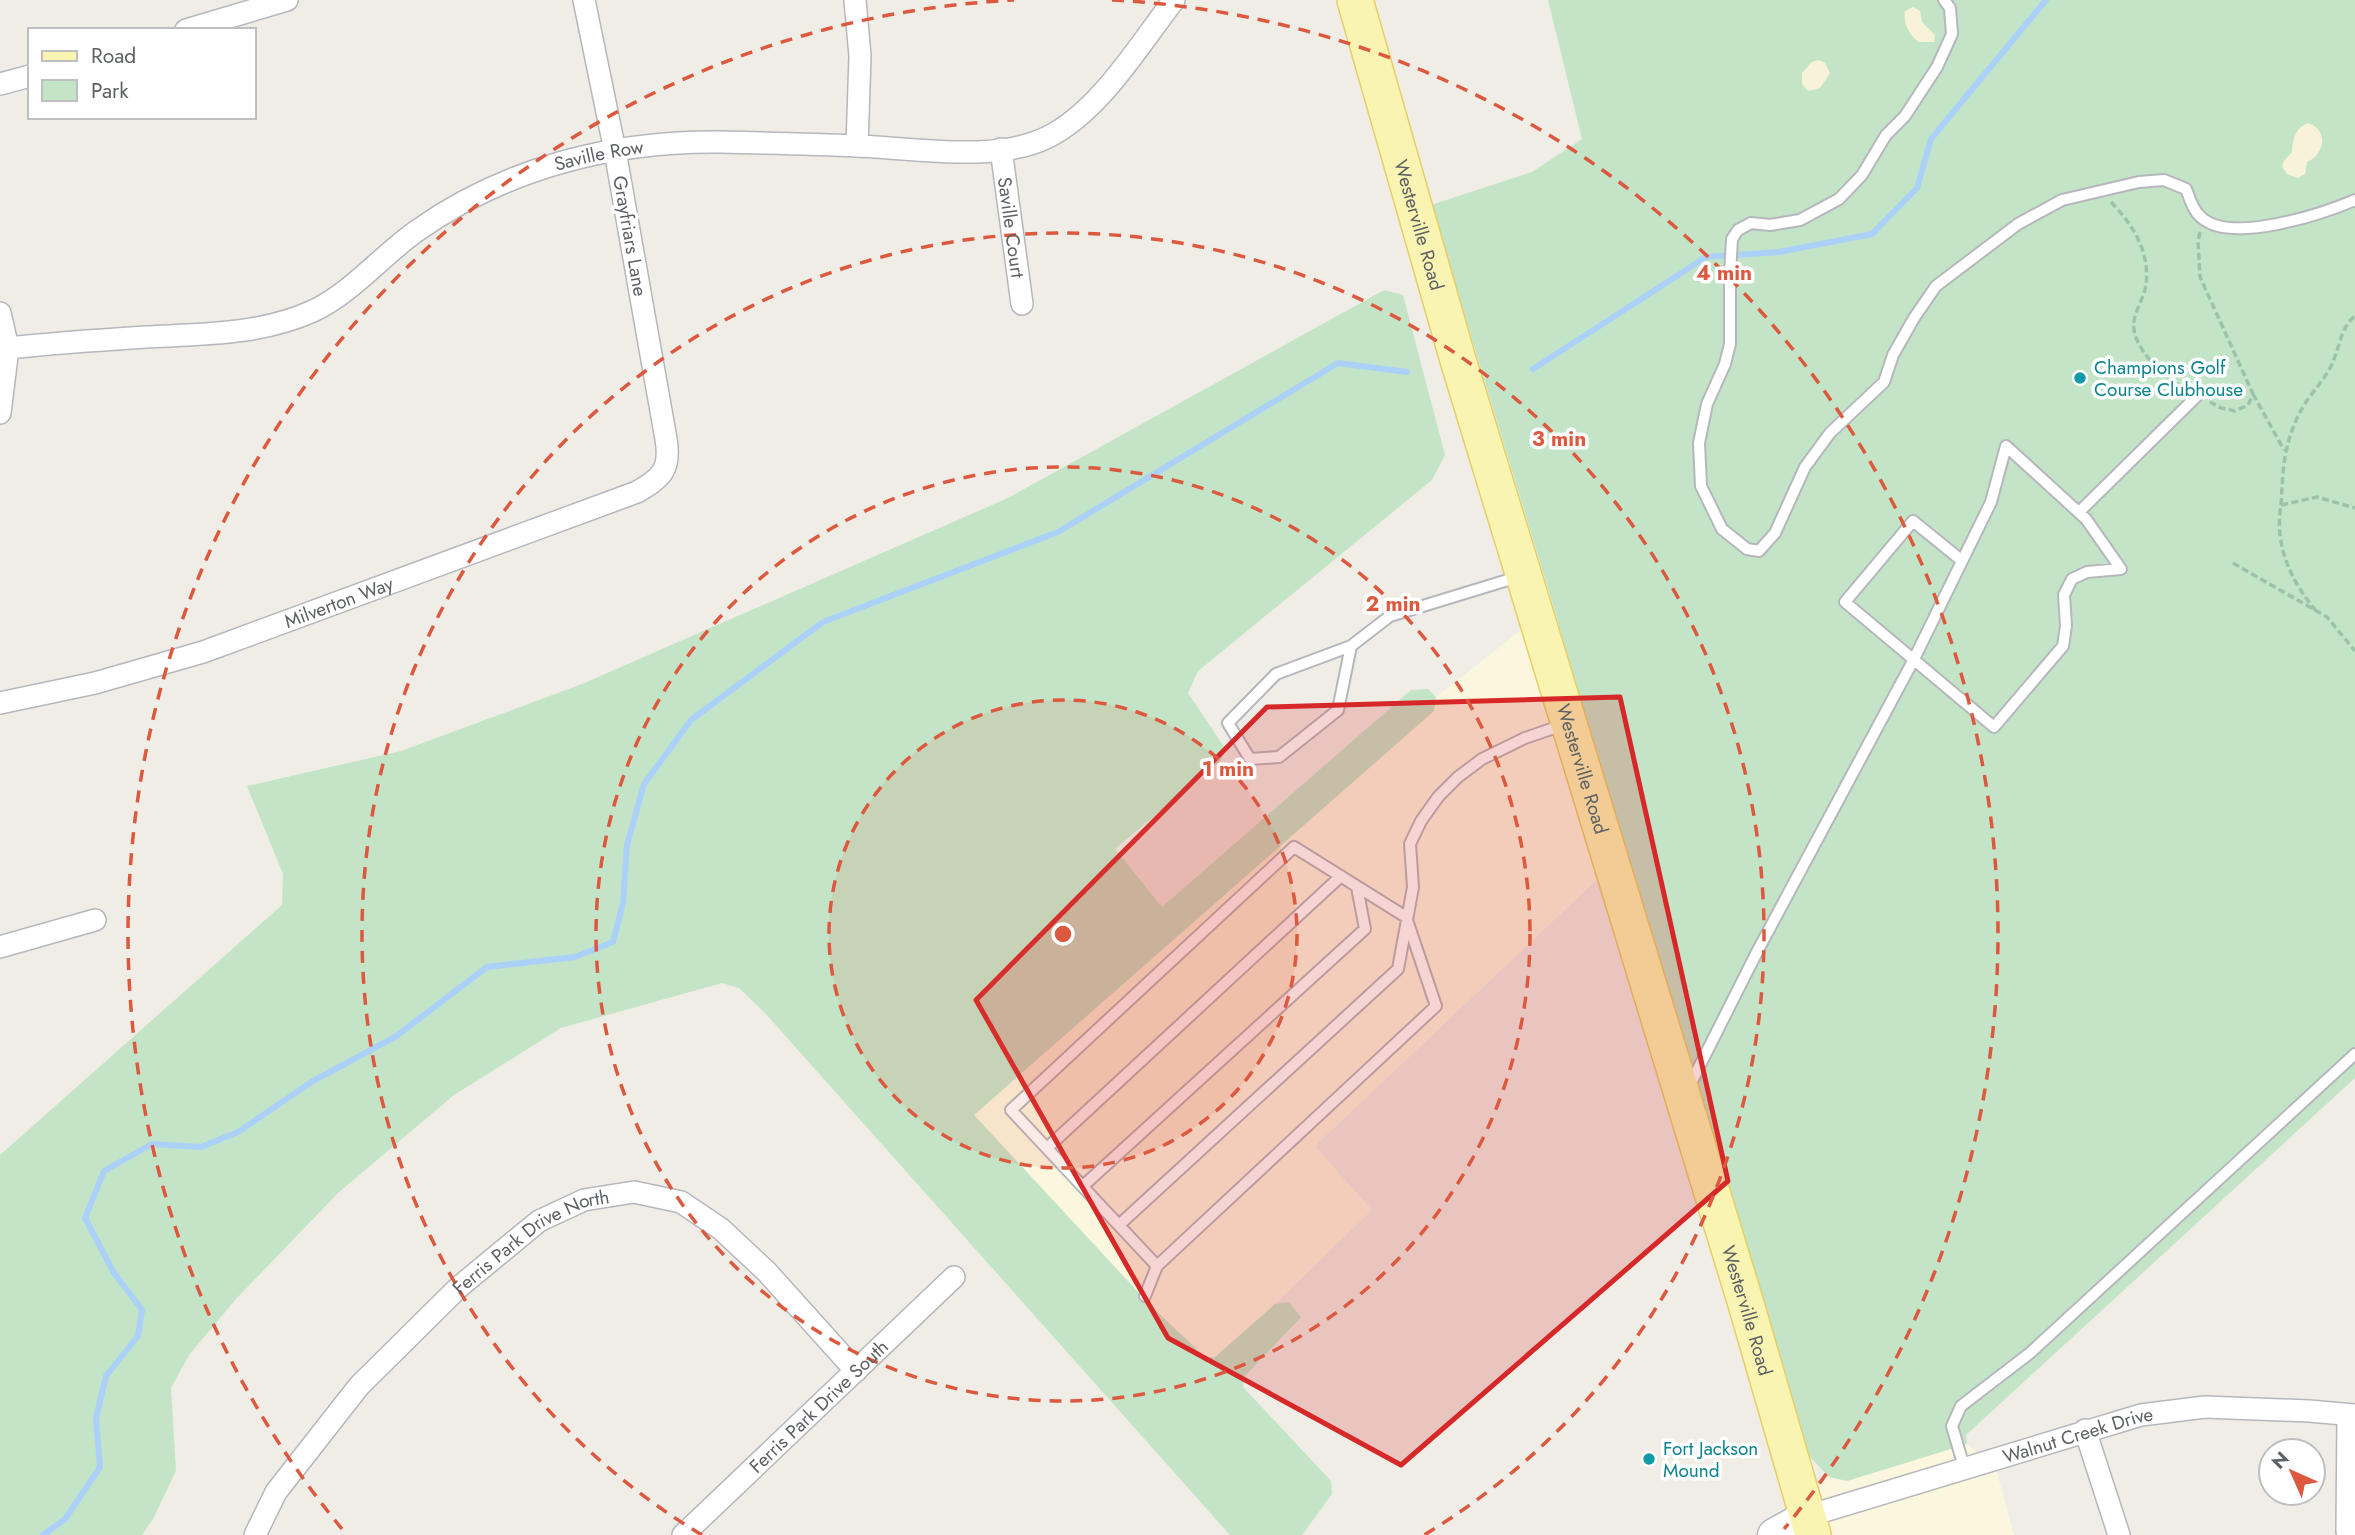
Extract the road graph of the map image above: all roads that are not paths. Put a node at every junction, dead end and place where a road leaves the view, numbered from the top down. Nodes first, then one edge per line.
1 (287, 0) edge
2 (584, 0) edge
3 (855, 0) edge
4 (1174, 0) edge
5 (1355, 0) edge
6 (1944, 0) edge
7 (1959, 0) edge
8 (1950, 15) junction
9 (193, 28) edge
10 (28, 77) edge
11 (0, 84) edge
12 (857, 146) junction
13 (1001, 149) junction
14 (615, 151) junction
15 (2355, 200) edge
16 (1022, 304) dead end
17 (0, 313) edge
18 (8, 348) junction
19 (2198, 395) road end
20 (0, 413) edge
21 (664, 471) joint
22 (2079, 512) junction
23 (1961, 560) junction
24 (1523, 575) junction
25 (1351, 646) junction
26 (1914, 659) junction
27 (0, 704) edge
28 (1569, 723) junction
29 (1341, 876) junction
30 (1357, 887) junction
31 (1406, 917) junction
32 (95, 920) dead end
33 (0, 947) edge
34 (2355, 1054) edge
35 (1684, 1099) junction
36 (1047, 1148) junction
37 (1083, 1186) junction
38 (1119, 1225) junction
39 (1157, 1266) junction
40 (954, 1277) dead end
41 (1145, 1296) dead end
42 (856, 1371) junction
43 (2351, 1415) edge
44 (2085, 1430) junction
45 (1964, 1467) junction
46 (1811, 1525) edge
47 (255, 1535) edge
48 (683, 1535) edge
49 (1774, 1535) edge
50 (2119, 1535) edge
51 (2350, 1535) edge

1 - 9 street
2 - 14 street, Grayfriars Lane
3 - 12 street
4 - 13 street, Saville Row
5 - 24 main road, Westerville Road
6 - 8 lane
7 - 8 lane
8 - 15 lane
10 - 11 street
12 - 13 street, Saville Row
12 - 14 street, Saville Row
13 - 16 street, Saville Court
14 - 18 street, Saville Row
14 - 21 street, Grayfriars Lane
17 - 18 street
18 - 20 street
19 - 22 lane
21 - 27 street, Milverton Way
22 - 23 lane
22 - 26 lane
23 - 26 lane
23 - 26 lane
24 - 25 lane
24 - 28 main road, Westerville Road
25 - 25 lane
26 - 35 lane
28 - 31 lane
28 - 35 main road, Westerville Road
29 - 30 lane
29 - 36 lane
29 - 36 lane
30 - 31 lane
30 - 37 lane
31 - 38 lane
31 - 39 lane
32 - 33 street
34 - 45 lane
35 - 46 main road, Westerville Road
36 - 37 lane
37 - 38 lane
38 - 39 lane
39 - 41 lane
40 - 42 street, Ferris Park Drive South
42 - 47 street, Ferris Park Drive North
42 - 48 street, Ferris Park Drive South
43 - 44 street, Walnut Creek Drive
43 - 51 street
44 - 45 street, Walnut Creek Drive
44 - 50 street
45 - 46 street, Walnut Creek Drive
46 - 49 main road

